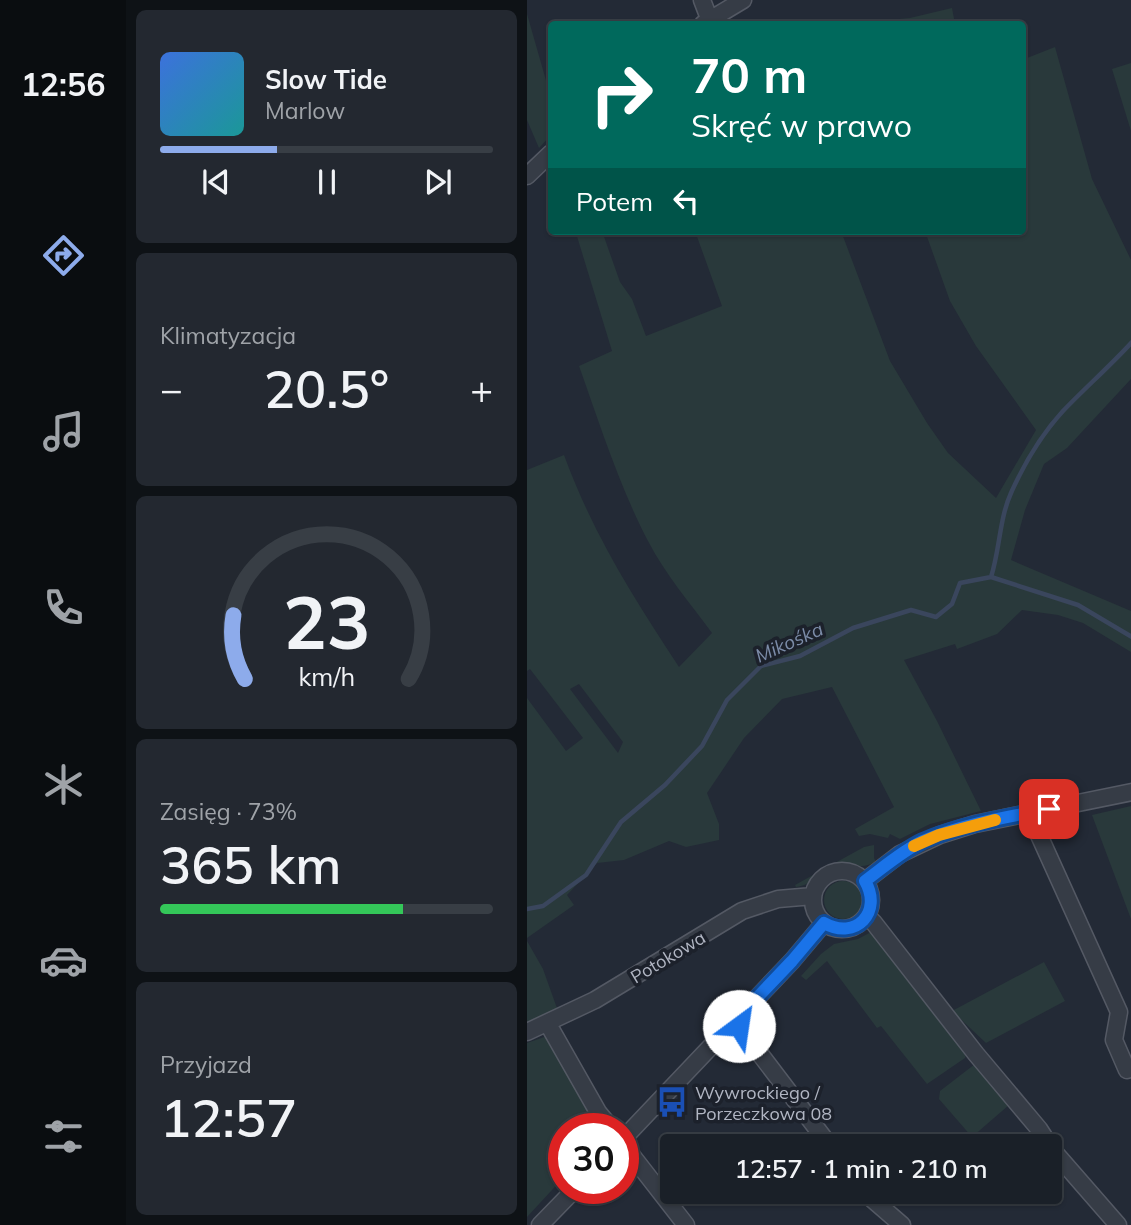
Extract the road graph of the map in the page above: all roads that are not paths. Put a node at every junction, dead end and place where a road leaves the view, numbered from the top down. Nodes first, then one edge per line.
1 (702, 0) edge
2 (743, 0) edge
3 (707, 21) edge
4 (709, 21) edge
5 (548, 156) edge
6 (527, 176) edge
7 (1131, 792) edge
8 (1029, 813) junction
9 (865, 881) junction
10 (813, 897) junction
11 (867, 916) junction
12 (824, 923) junction
13 (735, 1021) junction
14 (548, 1024) junction
15 (527, 1032) edge
16 (1127, 1070) dead end
17 (600, 1113) edge
18 (639, 1124) edge
19 (821, 1134) edge
20 (1040, 1134) edge
21 (1062, 1161) edge
22 (639, 1162) edge
23 (560, 1204) edge
24 (878, 1204) edge
25 (540, 1225) edge
26 (686, 1225) edge
27 (902, 1225) edge
28 (1118, 1225) edge

1 - 3 street
2 - 4 street
5 - 6 street
7 - 8 street
8 - 9 street
8 - 16 street
9 - 10 street
9 - 11 street
10 - 12 street
10 - 14 street, Potokowa
11 - 12 street
11 - 20 street
12 - 13 street
13 - 18 street
13 - 19 street
14 - 15 street, Potokowa
14 - 17 street
21 - 28 street
22 - 26 street
23 - 25 street
24 - 27 street

